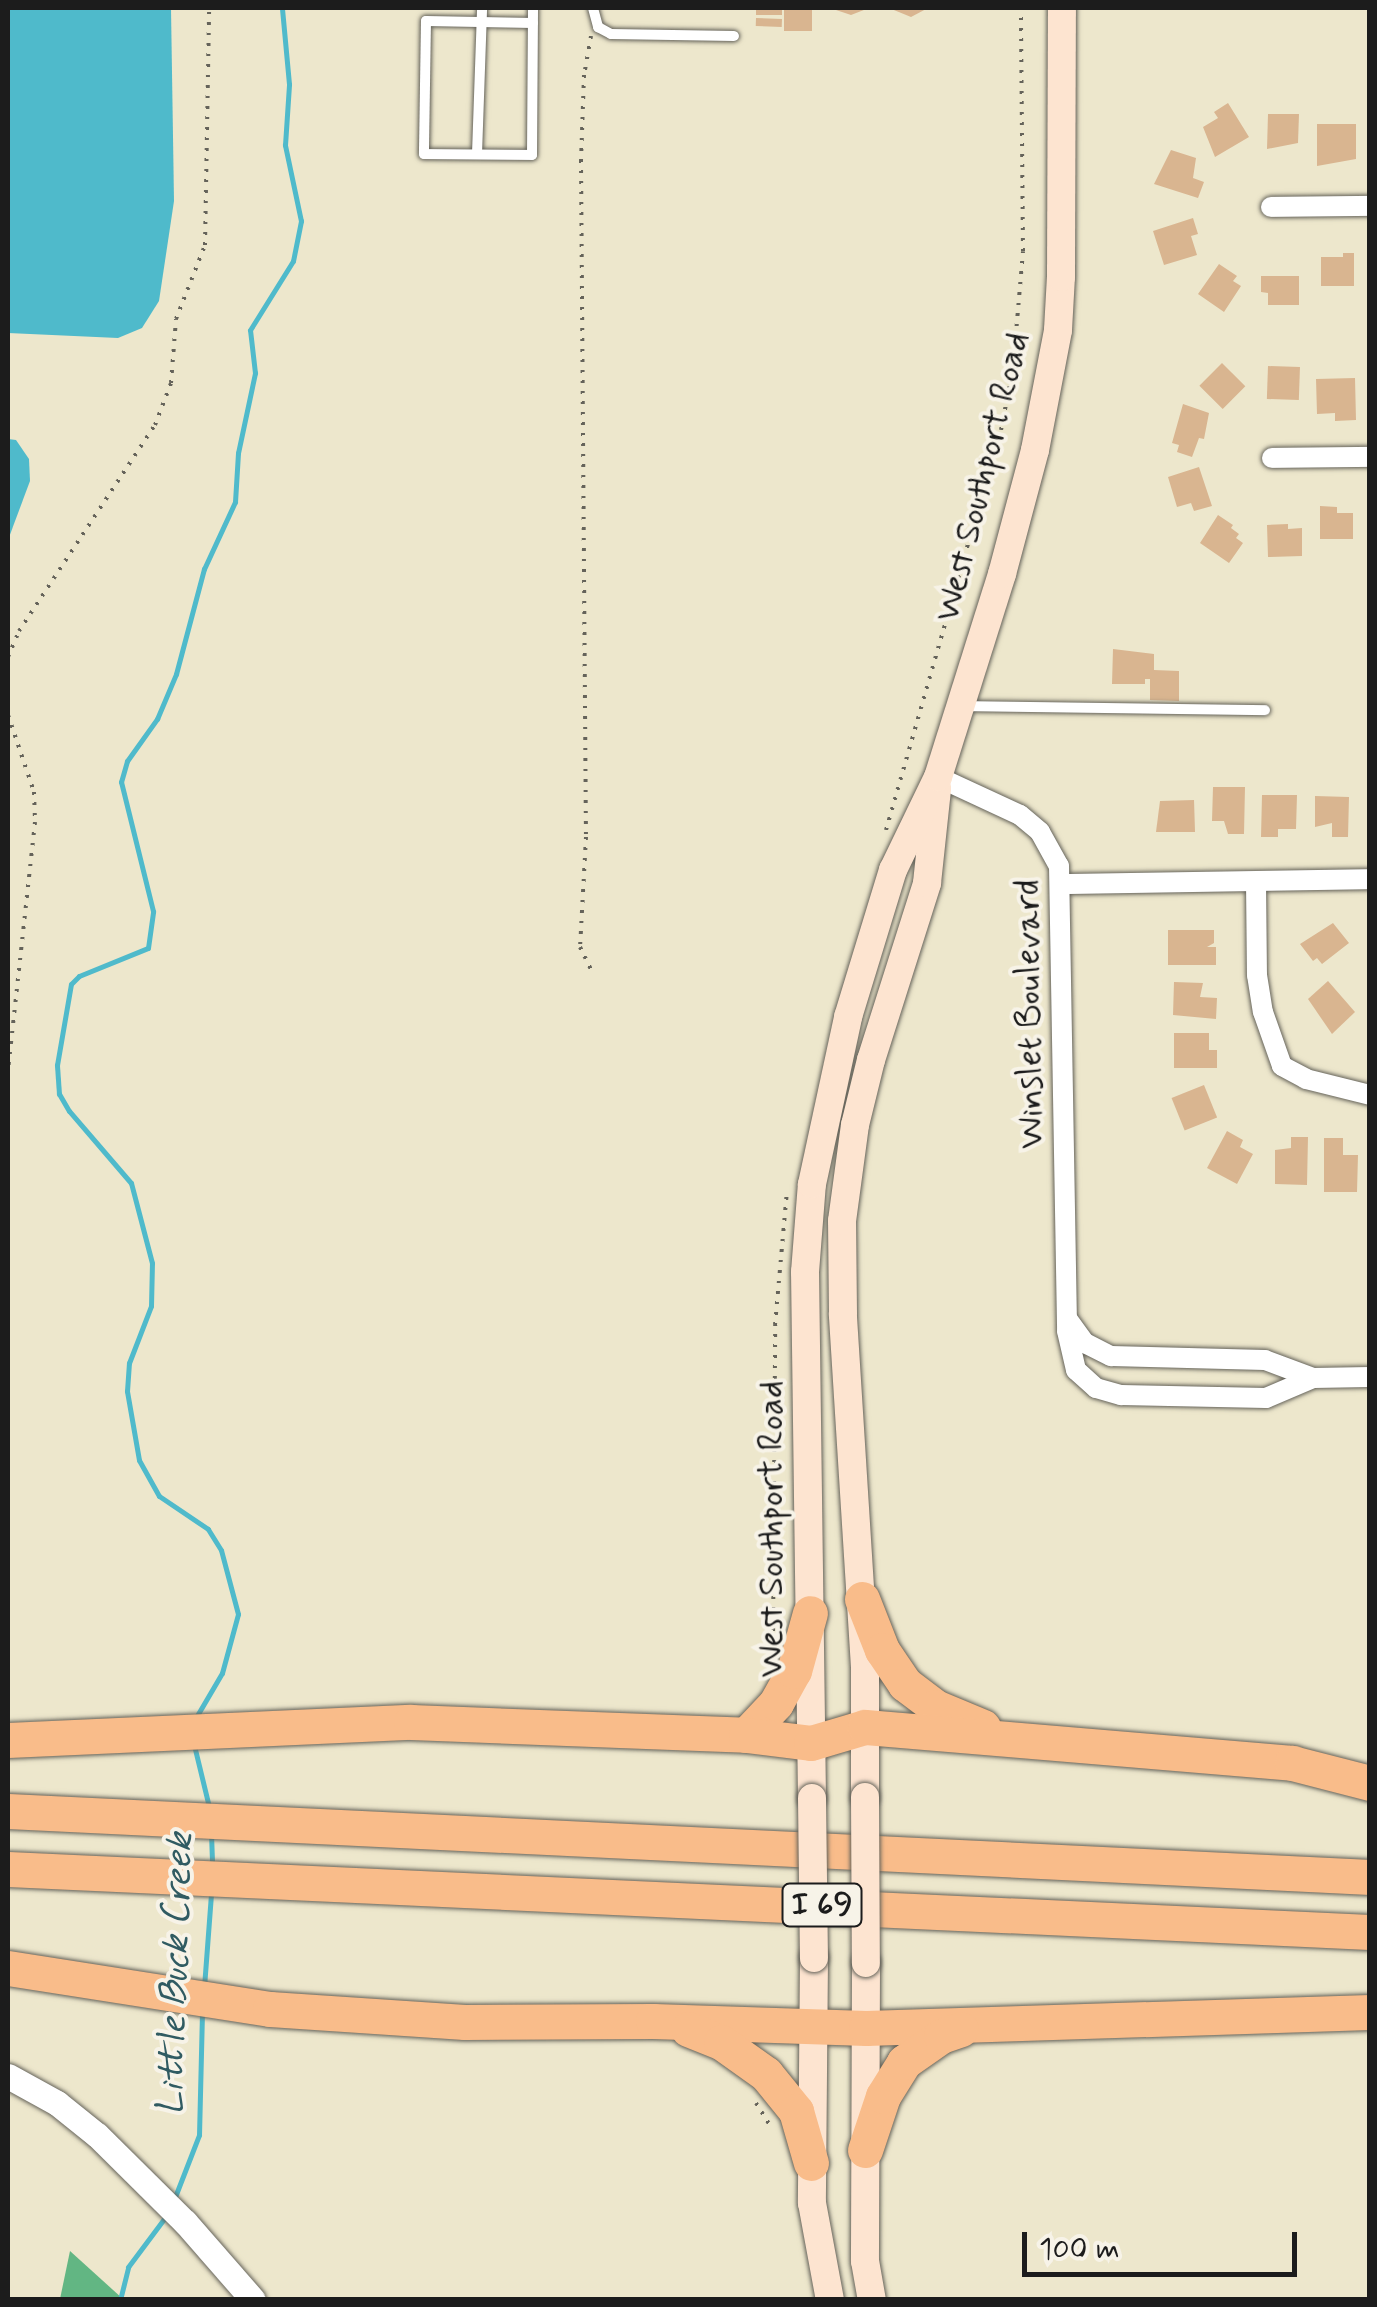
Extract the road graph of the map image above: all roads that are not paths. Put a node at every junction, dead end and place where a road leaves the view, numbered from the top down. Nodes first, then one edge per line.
1 (426, 8) edge
2 (482, 8) edge
3 (533, 8) edge
4 (593, 8) edge
5 (1062, 8) edge
6 (426, 20) junction
7 (482, 22) junction
8 (533, 23) junction
9 (734, 36) dead end
10 (477, 154) junction
11 (1370, 206) edge
12 (1271, 208) dead end
13 (1370, 457) edge
14 (1272, 458) dead end
15 (961, 706) junction
16 (1265, 710) dead end
17 (938, 777) junction
18 (1370, 879) edge
19 (1256, 882) junction
20 (1063, 884) junction
21 (1370, 1094) edge
22 (1066, 1317) junction
23 (1370, 1377) edge
24 (1312, 1378) junction
25 (862, 1599) junction
26 (810, 1613) junction
27 (865, 1727) junction
28 (746, 1735) junction
29 (8, 1740) edge
30 (1032, 1742) junction
31 (810, 1743) junction
32 (1370, 1783) edge
33 (8, 1811) edge
34 (8, 1869) edge
35 (1370, 1877) edge
36 (1370, 1932) edge
37 (8, 1968) edge
38 (1370, 2012) edge
39 (653, 2021) junction
40 (995, 2022) junction
41 (812, 2028) junction
42 (866, 2028) junction
43 (8, 2076) edge
44 (865, 2150) junction
45 (811, 2163) junction
46 (253, 2300) edge
47 (830, 2300) edge
48 (872, 2300) edge

1 - 6 lane
2 - 7 lane
3 - 8 lane
4 - 9 lane
5 - 15 main road, West Southport Road
6 - 7 lane
6 - 10 lane
7 - 8 lane
7 - 10 lane
8 - 10 lane
11 - 12 street
13 - 14 street
15 - 16 lane
15 - 17 main road, West Southport Road
17 - 20 street, Winslet Boulevard
17 - 25 main road, West Southport Road
17 - 26 main road, West Southport Road
18 - 19 street
19 - 20 street
19 - 21 street
20 - 22 street, Winslet Boulevard
22 - 24 street, Winslet Boulevard
22 - 24 street, Winslet Boulevard
23 - 24 street, Winslet Boulevard
25 - 27 main road, West Southport Road
25 - 30 highway
26 - 28 highway
26 - 31 main road, West Southport Road
27 - 30 highway
27 - 31 highway
27 - 42 main road, West Southport Road, bridge
28 - 29 highway
28 - 31 highway
30 - 32 highway
31 - 41 main road, West Southport Road, bridge
33 - 35 highway, I 69
34 - 36 highway, I 69
37 - 39 highway
38 - 40 highway
39 - 41 highway
39 - 45 highway
40 - 42 highway
40 - 44 highway
41 - 42 highway
41 - 45 main road, West Southport Road
42 - 44 main road, West Southport Road
43 - 46 street
44 - 48 main road, West Southport Road
45 - 47 main road, West Southport Road

